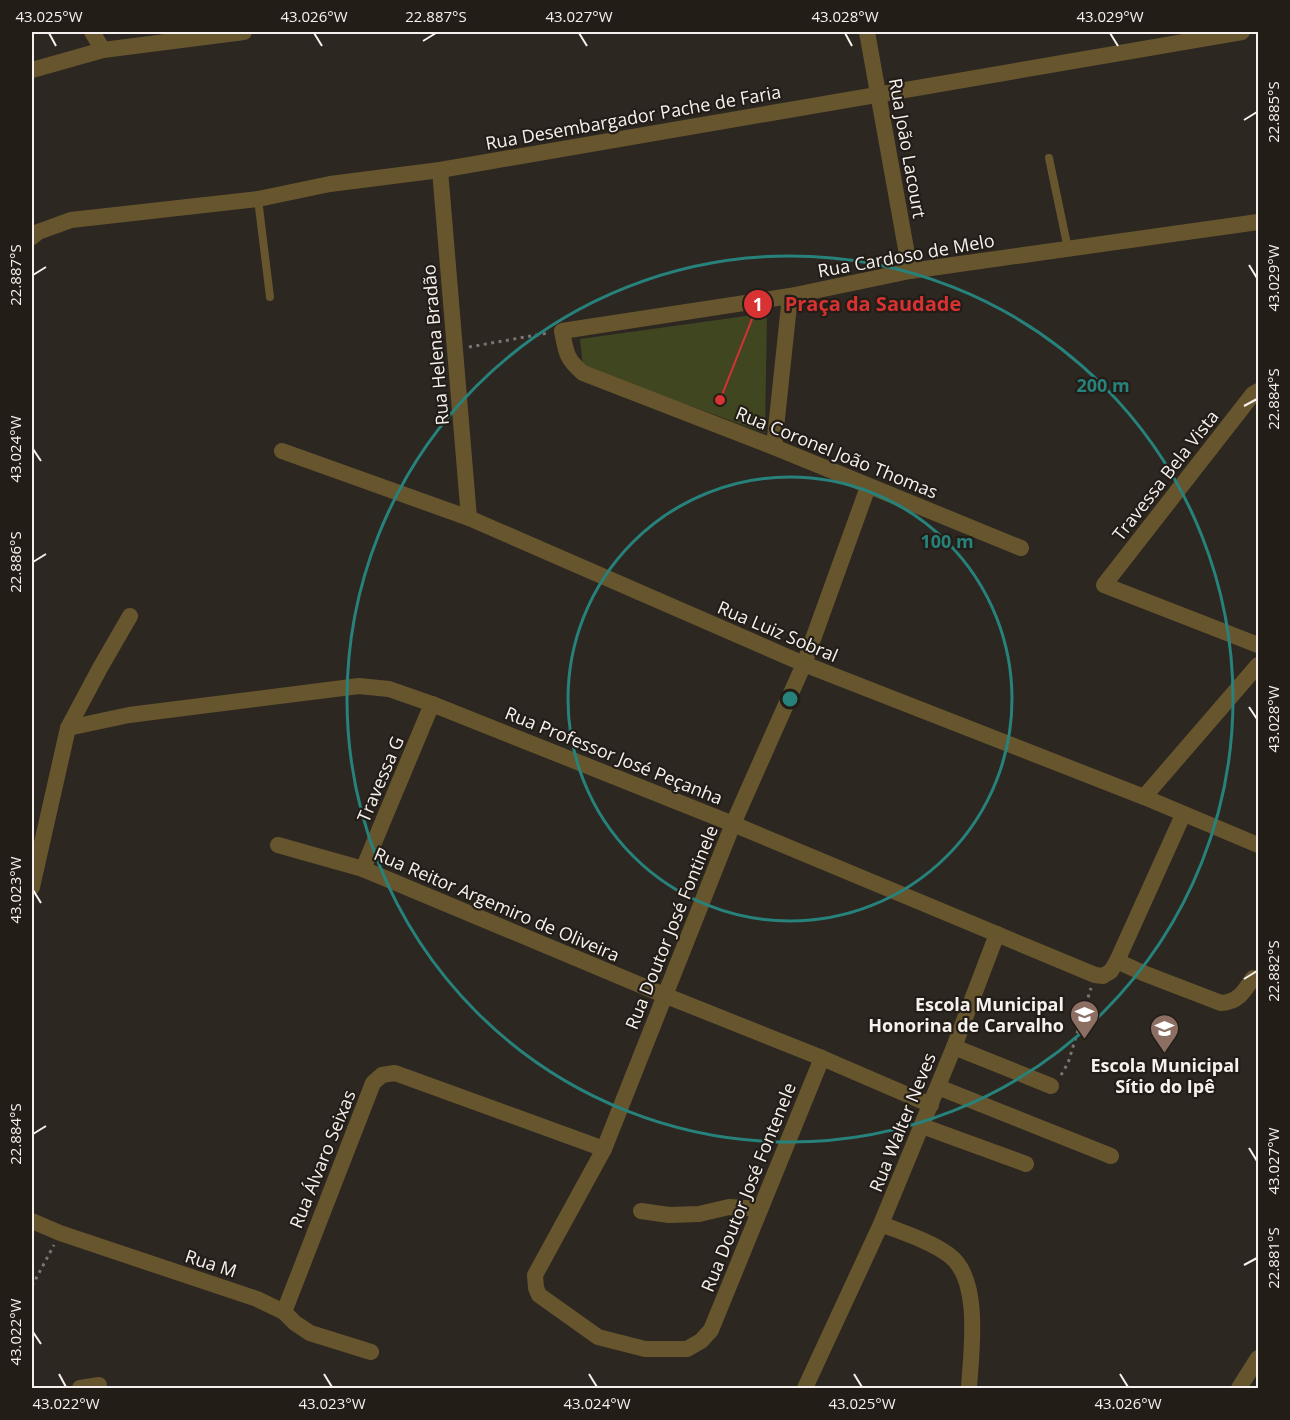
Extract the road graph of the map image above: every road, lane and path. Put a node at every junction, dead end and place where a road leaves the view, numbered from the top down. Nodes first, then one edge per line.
1 (92, 32) edge
2 (244, 32) edge
3 (867, 32) edge
4 (1242, 32) edge
5 (1194, 35) edge
6 (103, 50) junction
7 (32, 70) edge
8 (879, 94) junction
9 (1049, 158) dead end
10 (440, 170) junction
11 (258, 199) junction
12 (1258, 222) edge
13 (32, 237) edge
14 (1068, 249) junction
15 (910, 271) junction
16 (790, 296) junction
17 (270, 297) dead end
18 (562, 331) junction
19 (454, 350) junction
20 (1258, 391) edge
21 (774, 447) junction
22 (282, 451) dead end
23 (868, 487) junction
24 (469, 518) junction
25 (1021, 548) dead end
26 (130, 616) dead end
27 (1258, 645) edge
28 (804, 664) junction
29 (1258, 665) edge
30 (432, 704) junction
31 (69, 728) junction
32 (1144, 797) junction
33 (1183, 814) junction
34 (733, 824) junction
35 (278, 845) dead end
36 (1258, 845) edge
37 (363, 869) junction
38 (32, 887) edge
39 (997, 934) junction
40 (1117, 961) junction
41 (1095, 975) junction
42 (1253, 978) dead end
43 (664, 995) junction
44 (954, 1047) junction
45 (822, 1058) junction
46 (1051, 1086) joint
47 (938, 1087) junction
48 (931, 1105) junction
49 (922, 1126) junction
50 (604, 1149) junction
51 (1111, 1156) dead end
52 (1026, 1164) dead end
53 (760, 1209) junction
54 (641, 1211) dead end
55 (32, 1221) edge
56 (881, 1224) junction
57 (60, 1233) junction
58 (32, 1286) edge
59 (284, 1312) junction
60 (711, 1330) joint
61 (371, 1352) dead end
62 (1258, 1358) edge
63 (99, 1385) dead end
64 (1258, 1386) edge
65 (80, 1389) edge
66 (806, 1389) edge
67 (969, 1389) edge
68 (1239, 1389) edge
69 (1251, 1389) edge

1 - 6 street
2 - 6 street
3 - 8 street, Rua João Lacourt
4 - 5 street, Rua Desembargador Pache de Faria
5 - 8 street, Rua Desembargador Pache de Faria
6 - 7 street
8 - 10 street, Rua Desembargador Pache de Faria
8 - 15 street, Rua João Lacourt
9 - 14 lane
10 - 11 street, Rua Desembargador Pache de Faria
10 - 19 street, Rua Helena Bradão
11 - 13 street, Rua Desembargador Pache de Faria
11 - 17 lane
12 - 14 street, Rua Cardoso de Melo
14 - 15 street, Rua Cardoso de Melo
15 - 16 street, Rua Cardoso de Melo
16 - 18 street, Rua Cardoso de Melo
16 - 21 street
18 - 19 path
18 - 21 street, Rua Coronel João Thomas
19 - 24 street, Rua Helena Bradão
20 - 27 street, Travessa Bela Vista
21 - 23 street, Rua Coronel João Thomas
22 - 24 street, Rua Luiz Sobral
23 - 25 street, Rua Coronel João Thomas
23 - 28 street, Rua Doutor José Fontinele
24 - 28 street, Rua Luiz Sobral
26 - 31 street
28 - 32 street, Rua Luiz Sobral
28 - 34 street, Rua Doutor José Fontinele
29 - 32 street
30 - 31 street, Rua Professor José Peçanha
30 - 34 street, Rua Professor José Peçanha
30 - 37 street, Travessa G
31 - 38 street
32 - 33 street, Rua Luiz Sobral
33 - 36 street, Rua Luiz Sobral
33 - 40 street
34 - 39 street, Rua Professor José Peçanha
34 - 43 street, Rua Doutor José Fontinele
35 - 37 street, Rua Reitor Argemiro de Oliveira
37 - 43 street, Rua Reitor Argemiro de Oliveira
39 - 41 street, Rua Professor José Peçanha
39 - 44 street, Rua Walter Neves
40 - 41 street
40 - 42 street
41 - 46 path
43 - 45 street, Rua Reitor Argemiro de Oliveira
43 - 50 street, Rua Doutor José Fontinele
44 - 46 street
44 - 47 street, Rua Walter Neves
45 - 48 street, Rua Reitor Argemiro de Oliveira
45 - 53 street, Rua Doutor José Fontenele
47 - 48 street, Rua Walter Neves
47 - 51 street
48 - 49 street, Rua Walter Neves
49 - 52 street
49 - 56 street, Rua Walter Neves
50 - 59 street, Rua Álvaro Seixas
50 - 60 street, Rua Doutor José Fontinele
53 - 54 street
53 - 60 street, Rua Doutor José Fontenele
55 - 57 street, Rua M
56 - 66 street, Rua Walter Neves
56 - 67 street
57 - 58 path
57 - 59 street, Rua M
59 - 61 street, Rua M
62 - 68 street
63 - 65 street
64 - 69 street

